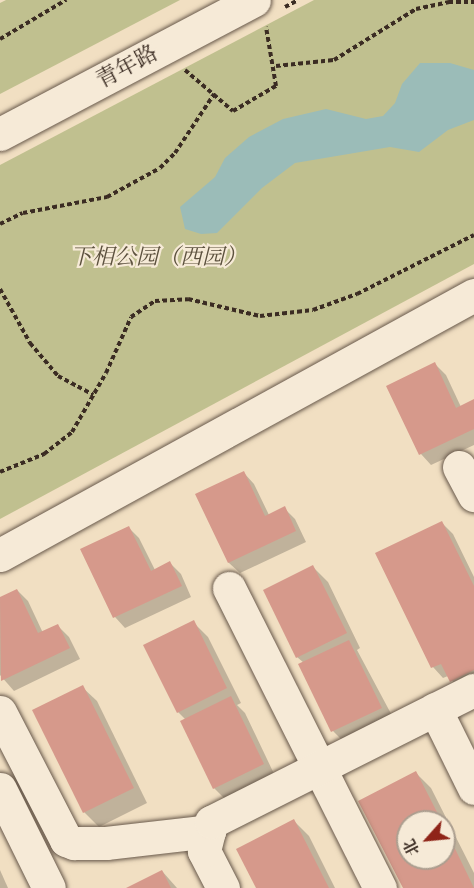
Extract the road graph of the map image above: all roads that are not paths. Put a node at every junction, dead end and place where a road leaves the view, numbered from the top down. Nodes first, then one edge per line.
1 (212, 0) edge
2 (259, 9) edge
3 (0, 113) edge
4 (0, 134) edge
5 (474, 295) edge
6 (0, 555) edge
7 (229, 588) dead end
8 (474, 690) edge
9 (435, 709) junction
10 (0, 712) edge
11 (319, 768) junction
12 (474, 788) edge
13 (0, 789) edge
14 (209, 831) junction
15 (49, 888) edge
16 (223, 888) edge
17 (380, 888) edge

1 - 3 street, 青年路
2 - 4 street, 青年路
5 - 6 street
7 - 11 street
8 - 9 street
9 - 11 street
9 - 12 street
10 - 14 street
11 - 14 street
11 - 17 street
13 - 15 street
14 - 16 street

